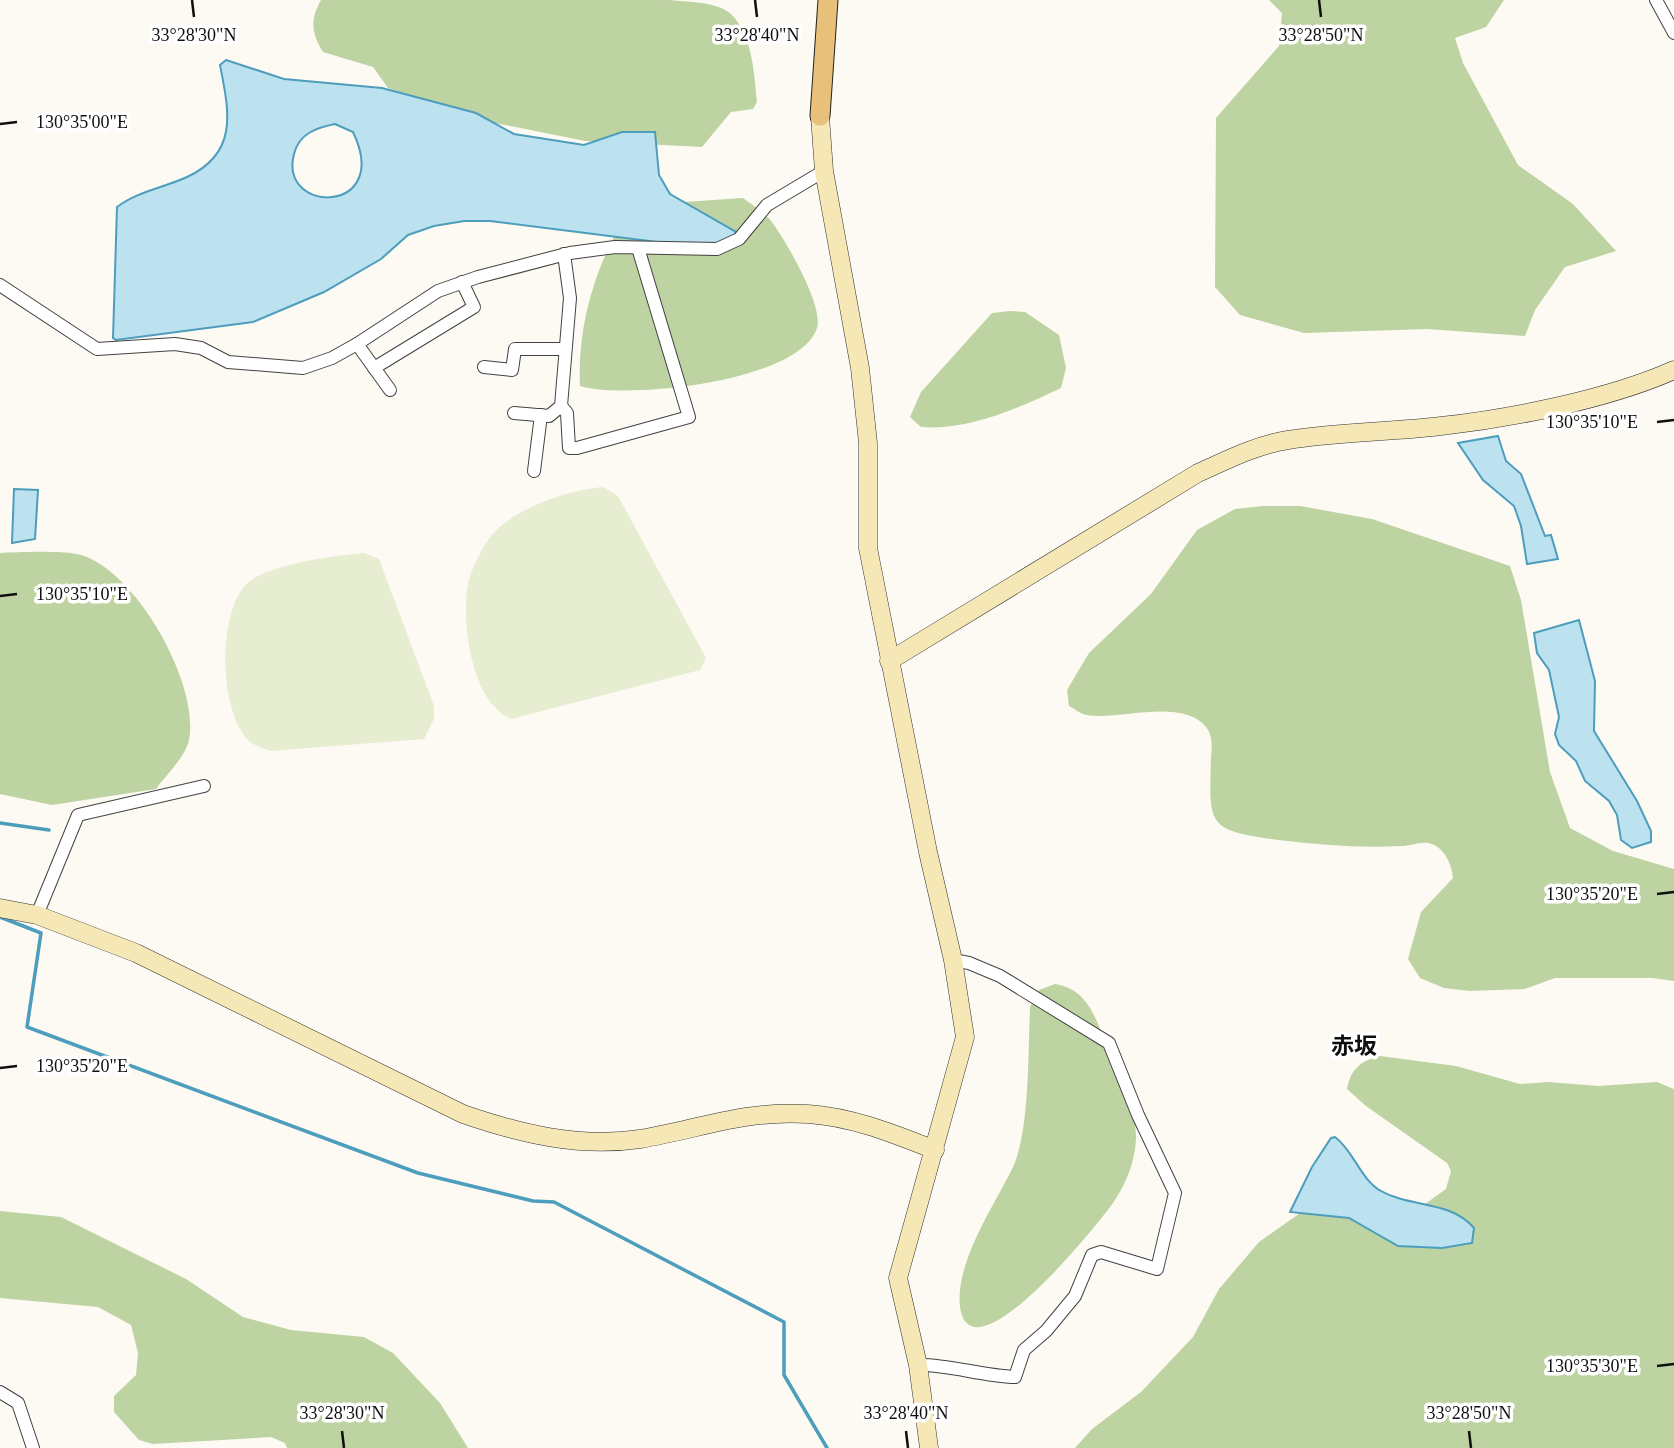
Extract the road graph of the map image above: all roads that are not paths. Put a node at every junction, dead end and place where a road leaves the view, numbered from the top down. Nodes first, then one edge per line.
1 (828, 0) edge
2 (1656, 0) edge
3 (1674, 33) edge
4 (820, 116) joint
5 (824, 170) junction
6 (638, 248) junction
7 (564, 254) junction
8 (462, 282) junction
9 (0, 285) edge
10 (357, 344) junction
11 (565, 349) junction
12 (484, 367) dead end
13 (374, 368) junction
14 (1674, 370) edge
15 (390, 390) dead end
16 (561, 406) junction
17 (514, 413) dead end
18 (541, 415) junction
19 (534, 471) dead end
20 (889, 661) junction
21 (204, 786) dead end
22 (0, 908) edge
23 (37, 915) junction
24 (953, 960) junction
25 (935, 1150) junction
26 (918, 1365) junction
27 (0, 1392) edge
28 (33, 1448) edge
29 (929, 1448) edge

1 - 4 main road
2 - 3 street
4 - 5 street
5 - 6 street
5 - 20 street
6 - 7 street
6 - 16 street
7 - 8 street
7 - 11 street
8 - 10 street
8 - 13 street
9 - 10 street
10 - 13 street
11 - 12 street
11 - 16 street
13 - 15 street
14 - 20 street
16 - 18 street
17 - 18 street
18 - 19 street
20 - 24 street
21 - 23 street
22 - 23 street
23 - 25 street
24 - 25 street
24 - 26 street
25 - 26 street
26 - 29 street
27 - 28 street

